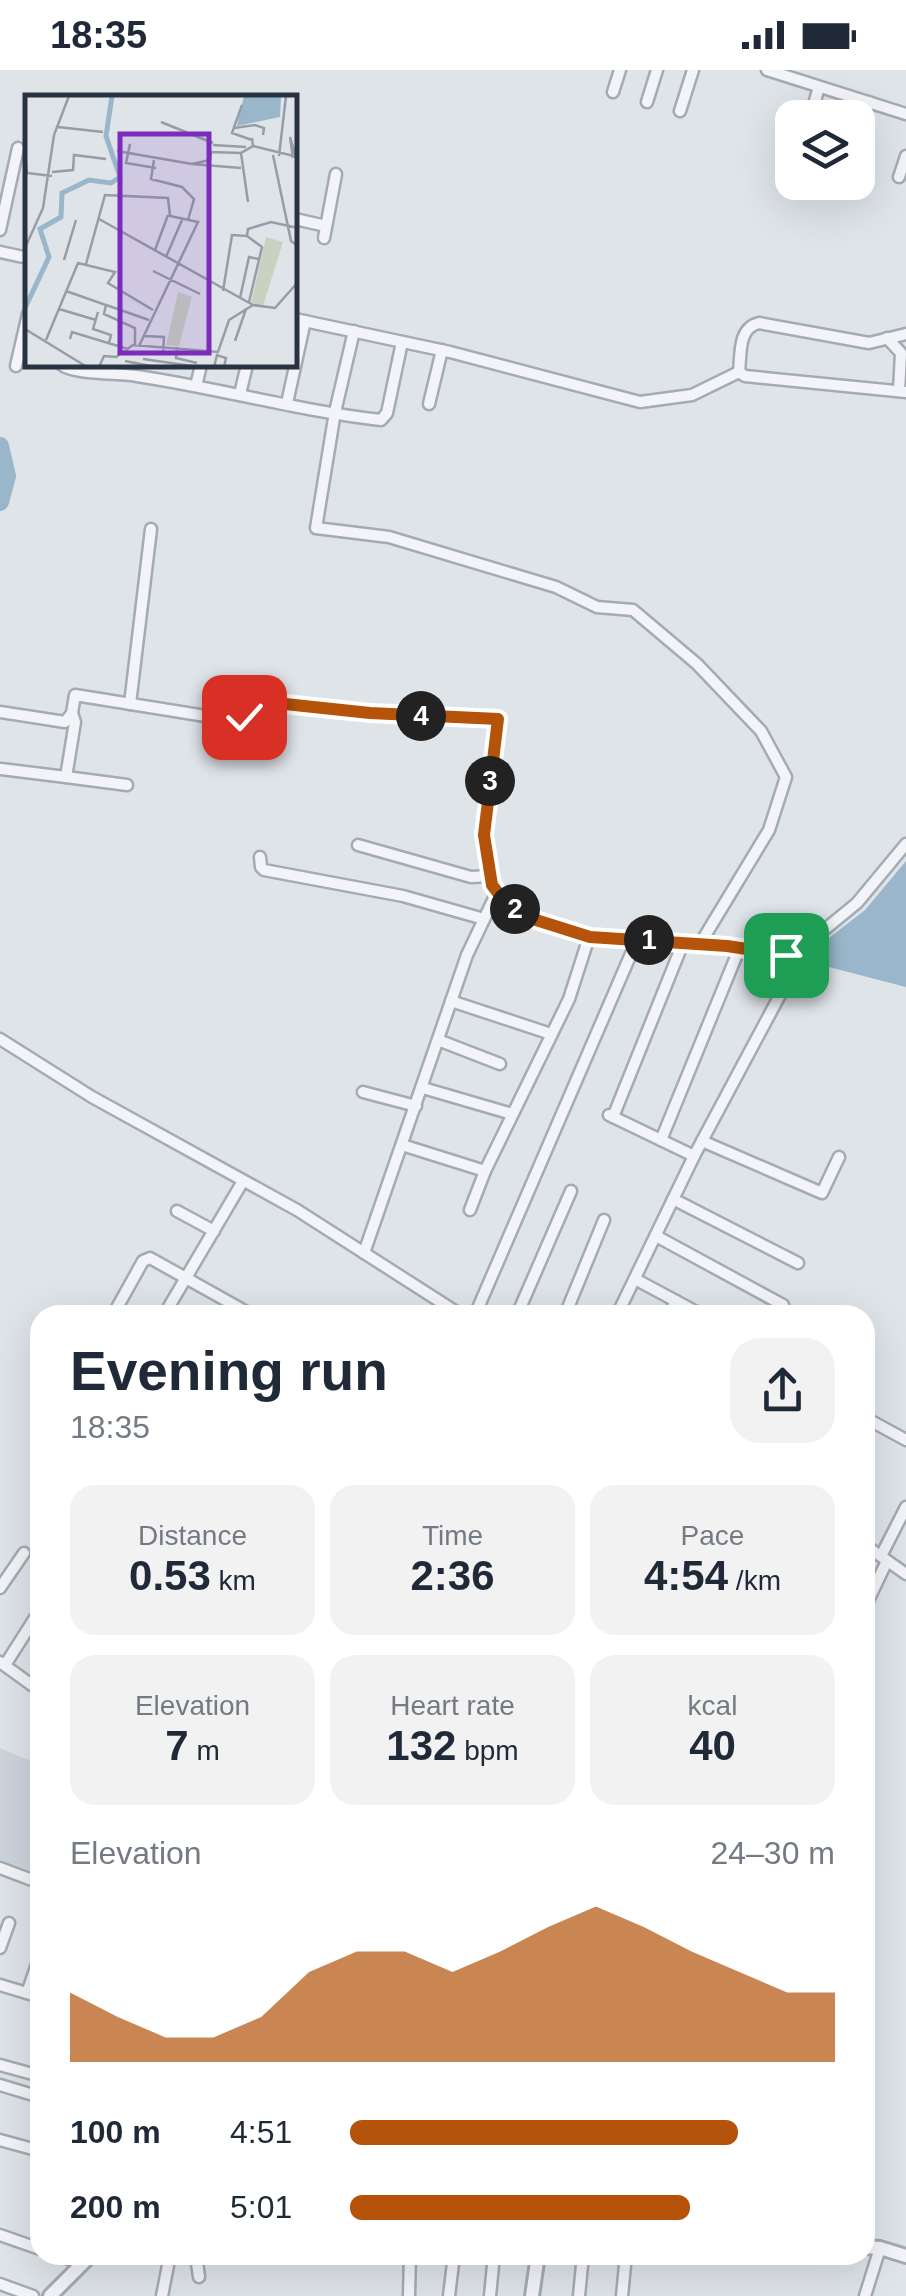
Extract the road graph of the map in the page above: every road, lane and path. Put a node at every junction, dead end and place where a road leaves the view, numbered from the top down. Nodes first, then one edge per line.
1 (620, 70) edge
2 (657, 70) edge
3 (693, 70) edge
4 (768, 70) edge
5 (819, 86) junction
6 (613, 92) dead end
7 (815, 100) edge
8 (862, 100) edge
9 (647, 102) dead end
10 (875, 104) edge
11 (680, 111) dead end
12 (906, 114) edge
13 (18, 148) dead end
14 (906, 156) edge
15 (336, 174) dead end
16 (899, 177) dead end
17 (298, 219) edge
18 (0, 230) edge
19 (0, 252) edge
20 (25, 257) edge
21 (300, 320) edge
22 (25, 327) edge
23 (354, 331) junction
24 (906, 334) edge
25 (887, 338) junction
26 (402, 342) junction
27 (442, 350) junction
28 (16, 366) dead end
29 (67, 368) edge
30 (106, 368) edge
31 (153, 368) edge
32 (200, 368) edge
33 (246, 368) edge
34 (292, 368) edge
35 (739, 372) junction
36 (151, 378) junction
37 (196, 386) junction
38 (902, 392) edge
39 (240, 394) junction
40 (286, 403) junction
41 (429, 404) dead end
42 (335, 412) junction
43 (150, 530) dead end
44 (130, 704) junction
45 (0, 712) edge
46 (72, 713) junction
47 (1, 769) edge
48 (66, 777) junction
49 (127, 784) dead end
50 (906, 844) edge
51 (358, 845) dead end
52 (260, 857) dead end
53 (490, 876) junction
54 (498, 892) junction
55 (484, 919) junction
56 (590, 937) junction
57 (637, 940) junction
58 (682, 942) junction
59 (700, 944) junction
60 (740, 947) junction
61 (794, 961) junction
62 (450, 1001) junction
63 (552, 1034) junction
64 (0, 1039) edge
65 (438, 1040) junction
66 (500, 1064) dead end
67 (423, 1088) junction
68 (363, 1092) dead end
69 (416, 1106) junction
70 (512, 1114) junction
71 (661, 1140) junction
72 (702, 1141) junction
73 (402, 1145) junction
74 (694, 1156) junction
75 (838, 1157) dead end
76 (486, 1171) junction
77 (243, 1181) junction
78 (572, 1191) dead end
79 (674, 1199) junction
80 (470, 1210) dead end
81 (177, 1211) dead end
82 (604, 1220) dead end
83 (214, 1231) junction
84 (656, 1236) junction
85 (364, 1253) junction
86 (798, 1263) dead end
87 (187, 1276) junction
88 (635, 1278) junction
89 (676, 1301) junction
90 (119, 1305) edge
91 (170, 1305) edge
92 (226, 1305) edge
93 (445, 1305) edge
94 (479, 1305) edge
95 (521, 1305) edge
96 (568, 1305) edge
97 (623, 1305) edge
98 (674, 1305) edge
99 (683, 1305) edge
100 (784, 1305) dead end
101 (875, 1423) edge
102 (906, 1440) edge
103 (906, 1507) edge
104 (24, 1552) dead end
105 (875, 1552) edge
106 (884, 1558) junction
107 (906, 1574) edge
108 (875, 1581) edge
109 (0, 1588) edge
110 (30, 1624) edge
111 (2, 1664) edge
112 (30, 1684) edge
113 (0, 1868) edge
114 (30, 1880) edge
115 (9, 1923) dead end
116 (0, 1948) edge
117 (0, 1985) edge
118 (30, 1988) edge
119 (28, 1994) joint
120 (0, 2065) edge
121 (30, 2073) edge
122 (0, 2086) edge
123 (30, 2094) edge
124 (0, 2140) edge
125 (30, 2148) edge
126 (0, 2235) edge
127 (30, 2246) edge
128 (875, 2249) edge
129 (906, 2256) edge
130 (83, 2265) edge
131 (168, 2265) edge
132 (197, 2265) edge
133 (410, 2265) edge
134 (453, 2265) edge
135 (493, 2265) edge
136 (537, 2265) edge
137 (583, 2265) edge
138 (625, 2265) edge
139 (870, 2265) edge
140 (199, 2277) dead end
141 (0, 2284) edge
142 (57, 2294) edge
143 (33, 2296) edge
144 (162, 2296) edge
145 (409, 2296) edge
146 (449, 2296) edge
147 (490, 2296) edge
148 (532, 2296) edge
149 (578, 2296) edge
150 (622, 2296) edge
151 (865, 2296) edge

1 - 6 street
2 - 9 street
3 - 11 street
4 - 5 street
5 - 7 street
5 - 8 street
10 - 12 street
13 - 18 street
14 - 16 street
15 - 17 street
19 - 20 street
21 - 23 street
22 - 28 street
23 - 26 street
23 - 42 street
24 - 25 street
25 - 35 street
25 - 38 street
26 - 27 street
26 - 42 street
27 - 35 street
27 - 41 street
29 - 30 street
30 - 36 street
31 - 36 street
32 - 37 street
33 - 39 street
34 - 40 street
35 - 38 street
36 - 37 street
37 - 39 street
39 - 40 street
40 - 42 street
42 - 59 street
43 - 44 street
44 - 46 street
44 - 53 street
45 - 46 street
46 - 48 street
47 - 48 street
48 - 49 street
50 - 61 street
51 - 53 street
52 - 55 street
53 - 54 street
54 - 55 street
54 - 56 street
55 - 62 street
56 - 57 street
56 - 63 street
57 - 58 street
57 - 94 street
58 - 59 street
58 - 71 street
59 - 60 street
60 - 61 street
60 - 71 street
61 - 72 street
62 - 63 street
62 - 65 street
63 - 70 street
64 - 77 street
65 - 66 street
65 - 67 street
67 - 69 street
67 - 70 street
68 - 69 street
69 - 73 street
70 - 76 street
71 - 74 street
72 - 74 street
72 - 75 street
73 - 76 street
73 - 85 street
74 - 79 street
76 - 80 street
77 - 83 street
77 - 85 street
78 - 95 street
79 - 84 street
79 - 86 street
81 - 83 street
82 - 96 street
83 - 87 street
84 - 88 street
84 - 100 street
85 - 93 street
87 - 90 street
87 - 91 street
87 - 92 street
88 - 89 street
88 - 97 street
89 - 98 street
89 - 99 street
101 - 102 street
103 - 106 street
104 - 109 street
105 - 106 street
106 - 107 street
106 - 108 street
110 - 111 street
111 - 112 street
113 - 114 street
115 - 116 street
117 - 119 street
118 - 119 street
120 - 121 street
122 - 123 street
124 - 125 street
126 - 127 street
128 - 129 street
130 - 142 street
131 - 144 street
132 - 140 street
133 - 145 street
134 - 146 street
135 - 147 street
136 - 148 street
137 - 149 street
138 - 150 street
139 - 151 street
141 - 143 street

